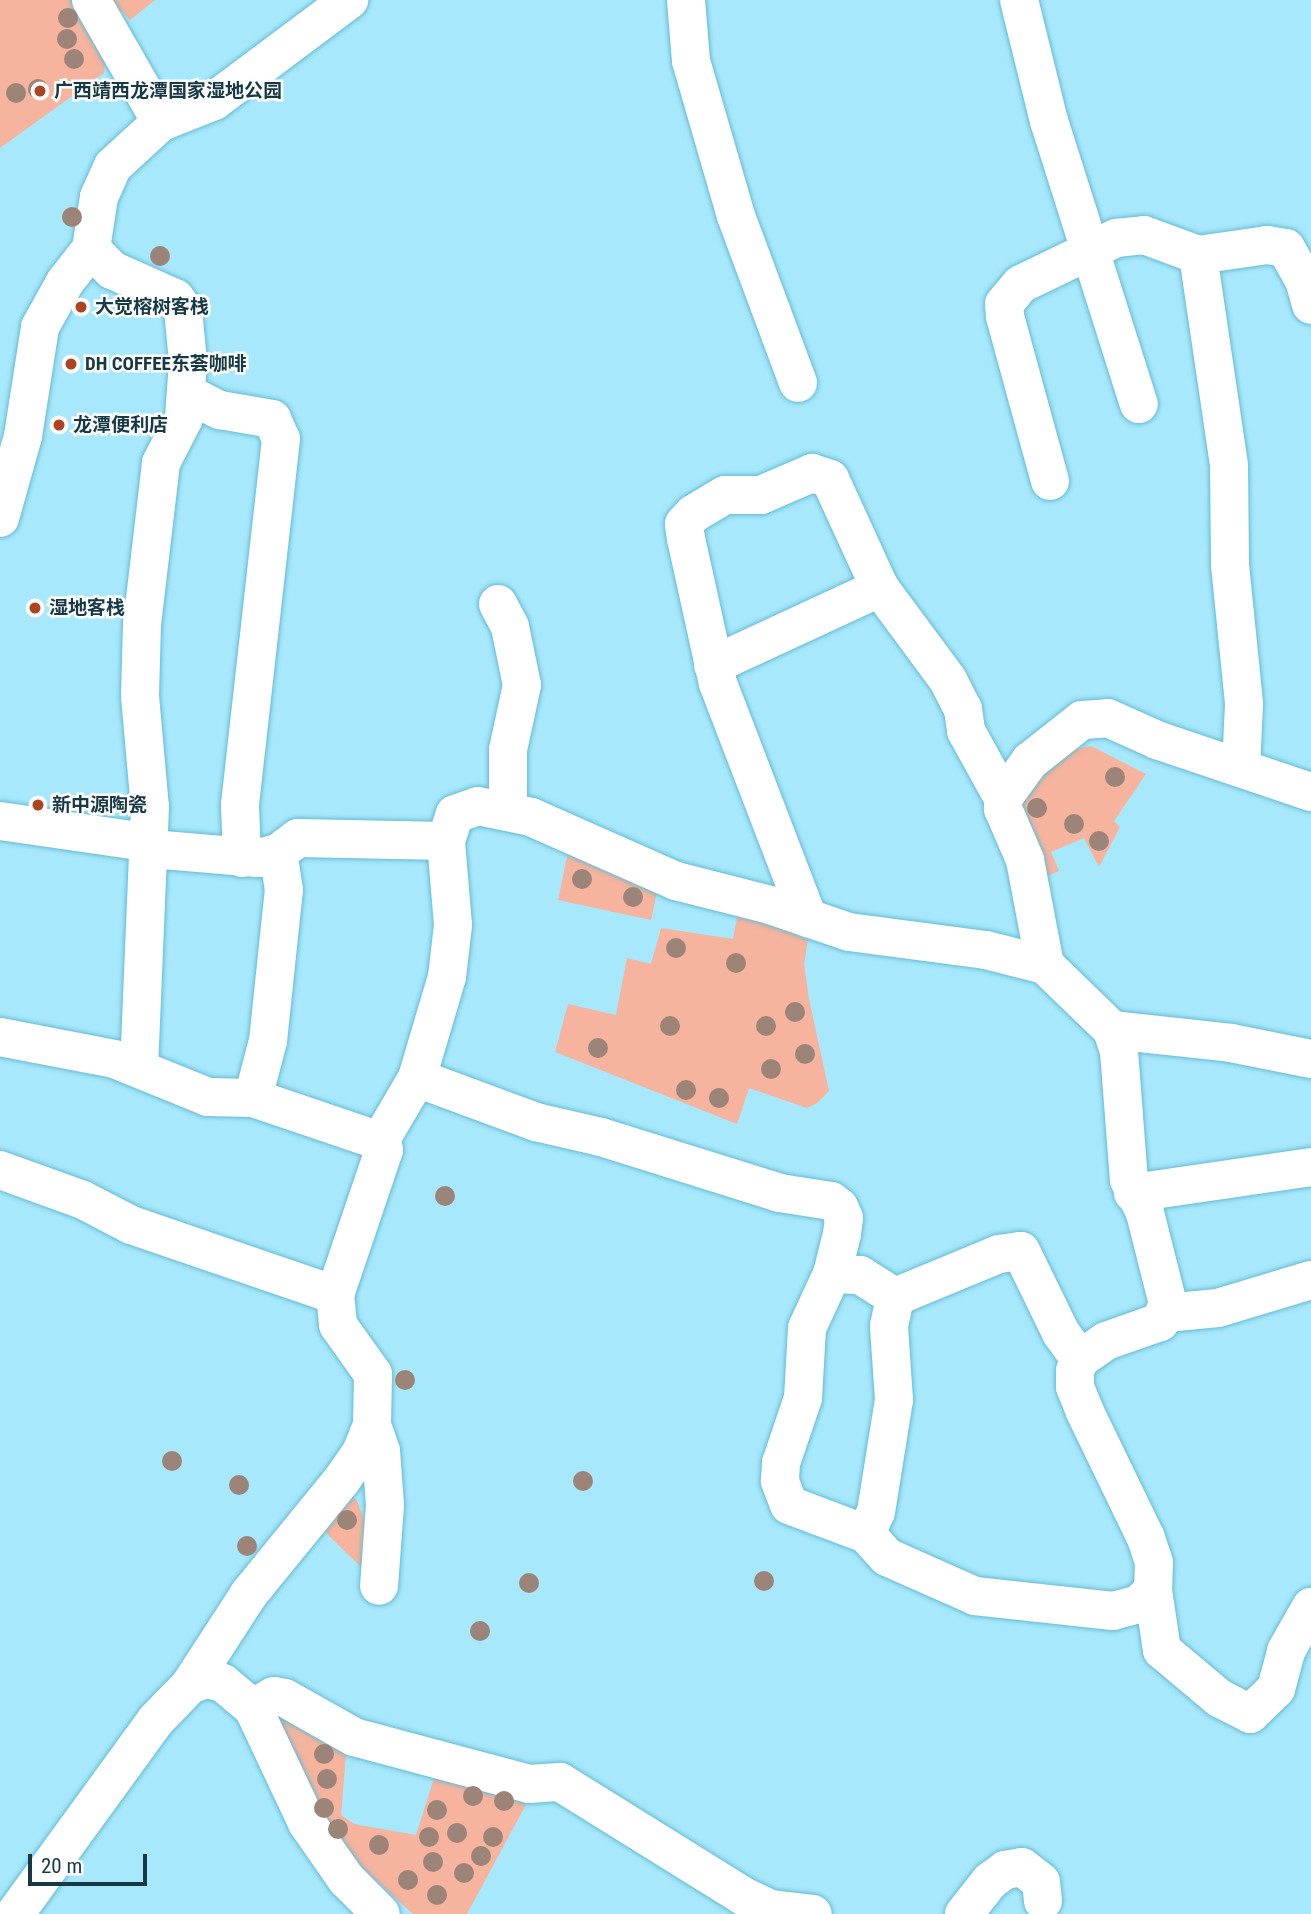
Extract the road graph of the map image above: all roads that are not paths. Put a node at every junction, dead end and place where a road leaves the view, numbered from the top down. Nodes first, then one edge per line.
1 (91, 0) edge
2 (349, 0) edge
3 (686, 0) edge
4 (1018, 0) edge
5 (161, 122) junction
6 (91, 249) junction
7 (1094, 249) junction
8 (1198, 255) junction
9 (1311, 305) edge
10 (798, 383) dead end
11 (188, 394) junction
12 (1139, 404) dead end
13 (1050, 481) dead end
14 (0, 518) edge
15 (880, 588) junction
16 (498, 604) dead end
17 (712, 665) junction
18 (1241, 768) junction
19 (1311, 792) edge
20 (1003, 799) junction
21 (508, 810) junction
22 (0, 821) edge
23 (446, 841) junction
24 (148, 845) junction
25 (260, 855) junction
26 (808, 918) junction
27 (1045, 965) junction
28 (1112, 1030) junction
29 (0, 1037) edge
30 (1311, 1059) edge
31 (139, 1067) junction
32 (417, 1078) junction
33 (253, 1098) junction
34 (380, 1141) junction
35 (1311, 1167) edge
36 (0, 1170) edge
37 (1133, 1193) junction
38 (832, 1274) junction
39 (1311, 1280) edge
40 (335, 1295) junction
41 (895, 1297) junction
42 (1167, 1312) junction
43 (1080, 1359) junction
44 (372, 1424) junction
45 (866, 1534) junction
46 (379, 1586) dead end
47 (1153, 1590) junction
48 (1311, 1606) edge
49 (190, 1685) junction
50 (253, 1709) junction
51 (1043, 1901) dead end
52 (15, 1914) edge
53 (381, 1914) edge
54 (813, 1914) edge
55 (964, 1914) edge

1 - 5 street
2 - 5 street
3 - 10 street
4 - 7 street
5 - 6 street
6 - 11 street
6 - 14 street
7 - 8 street
7 - 12 street
7 - 13 street
8 - 9 street
8 - 18 street
11 - 24 street
11 - 25 street
15 - 17 street
15 - 17 street
15 - 20 street
16 - 21 street
17 - 26 street
18 - 19 street
18 - 20 street
20 - 27 street
21 - 23 street
21 - 26 street
22 - 24 street
23 - 25 street
23 - 32 street
24 - 25 street
24 - 31 street
25 - 33 street
26 - 27 street
27 - 28 street
28 - 30 street
28 - 37 street
29 - 31 street
31 - 33 street
32 - 34 street
32 - 38 street
33 - 34 street
34 - 40 street
35 - 37 street
36 - 40 street
37 - 42 street
38 - 41 street
38 - 45 street
39 - 42 street
40 - 44 street
41 - 43 street
41 - 45 street
42 - 43 street
43 - 47 street
44 - 46 street
44 - 49 street
45 - 47 street
47 - 48 street
49 - 50 street
49 - 52 street
50 - 53 street
50 - 54 street
51 - 55 street

